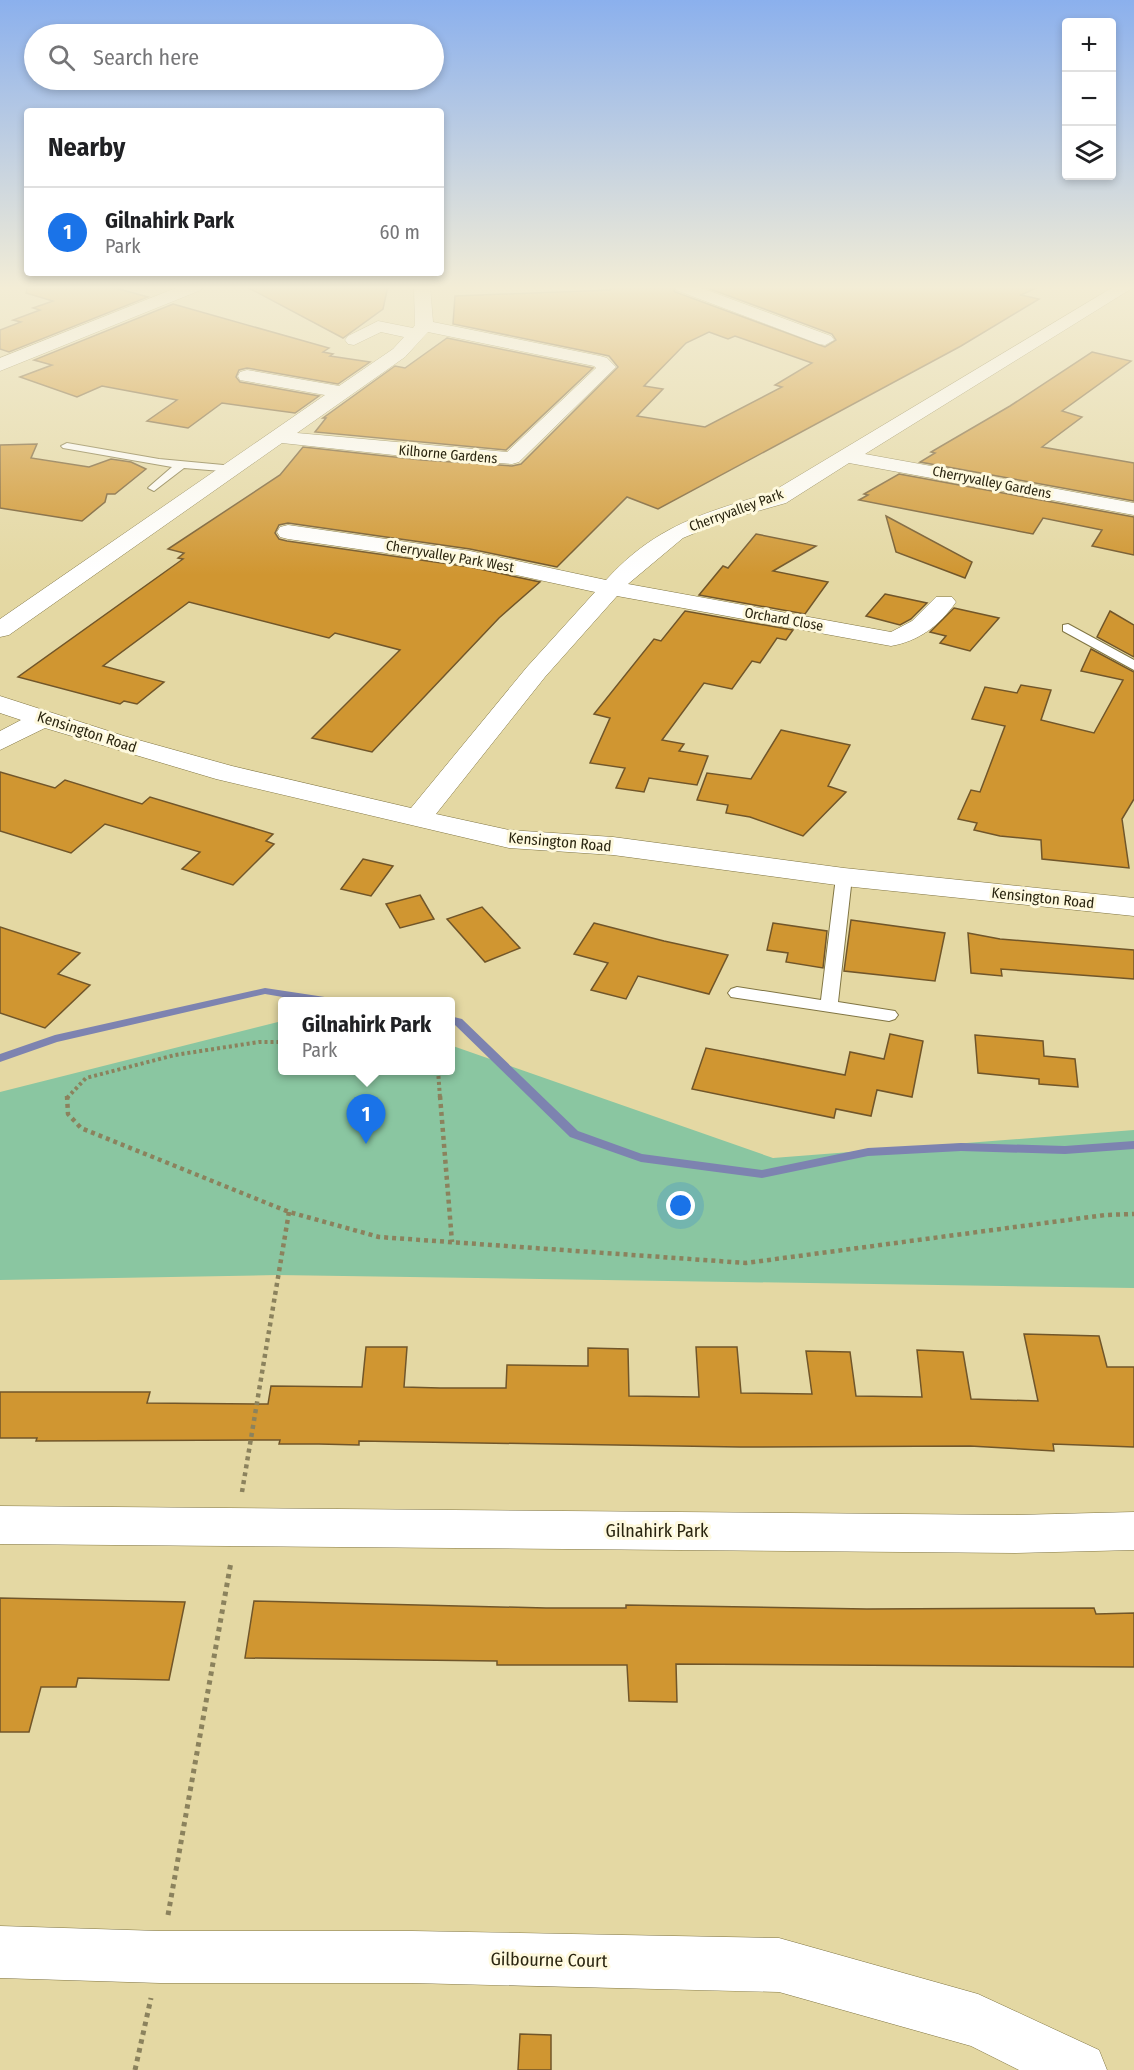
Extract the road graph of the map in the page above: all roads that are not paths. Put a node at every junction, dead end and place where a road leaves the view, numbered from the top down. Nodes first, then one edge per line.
1 (285, 383) edge
2 (359, 383) edge
3 (592, 383) edge
4 (970, 383) edge
5 (345, 393) junction
6 (280, 437) junction
7 (67, 446) dead end
8 (849, 457) junction
9 (183, 464) junction
10 (234, 469) junction
11 (154, 488) dead end
12 (1134, 509) edge
13 (288, 532) dead end
14 (611, 588) junction
15 (944, 602) dead end
16 (1068, 628) dead end
17 (0, 630) edge
18 (1134, 666) edge
19 (0, 704) edge
20 (43, 718) junction
21 (0, 742) edge
22 (417, 819) junction
23 (844, 877) junction
24 (1134, 907) edge
25 (736, 993) dead end
26 (829, 1006) junction
27 (889, 1015) dead end
28 (0, 1525) edge
29 (1134, 1531) edge
30 (0, 1952) edge
31 (1079, 2070) edge

1 - 5 street
2 - 5 street
3 - 6 street, Kilhorne Gardens
4 - 8 street, Cherryvalley Park
5 - 6 street
6 - 10 street
7 - 9 lane
8 - 12 street, Cherryvalley Gardens
8 - 14 street, Cherryvalley Park
9 - 10 lane
9 - 11 lane
10 - 17 street
13 - 14 street, Cherryvalley Park West
14 - 15 street, Orchard Close
14 - 22 street, Cherryvalley Park
16 - 18 lane
19 - 20 street, Kensington Road
20 - 21 street
20 - 22 street, Kensington Road
22 - 23 street, Kensington Road
23 - 24 street, Kensington Road
23 - 26 lane
25 - 26 lane
26 - 27 lane
28 - 29 street, Gilnahirk Park
30 - 31 street, Gilbourne Court

